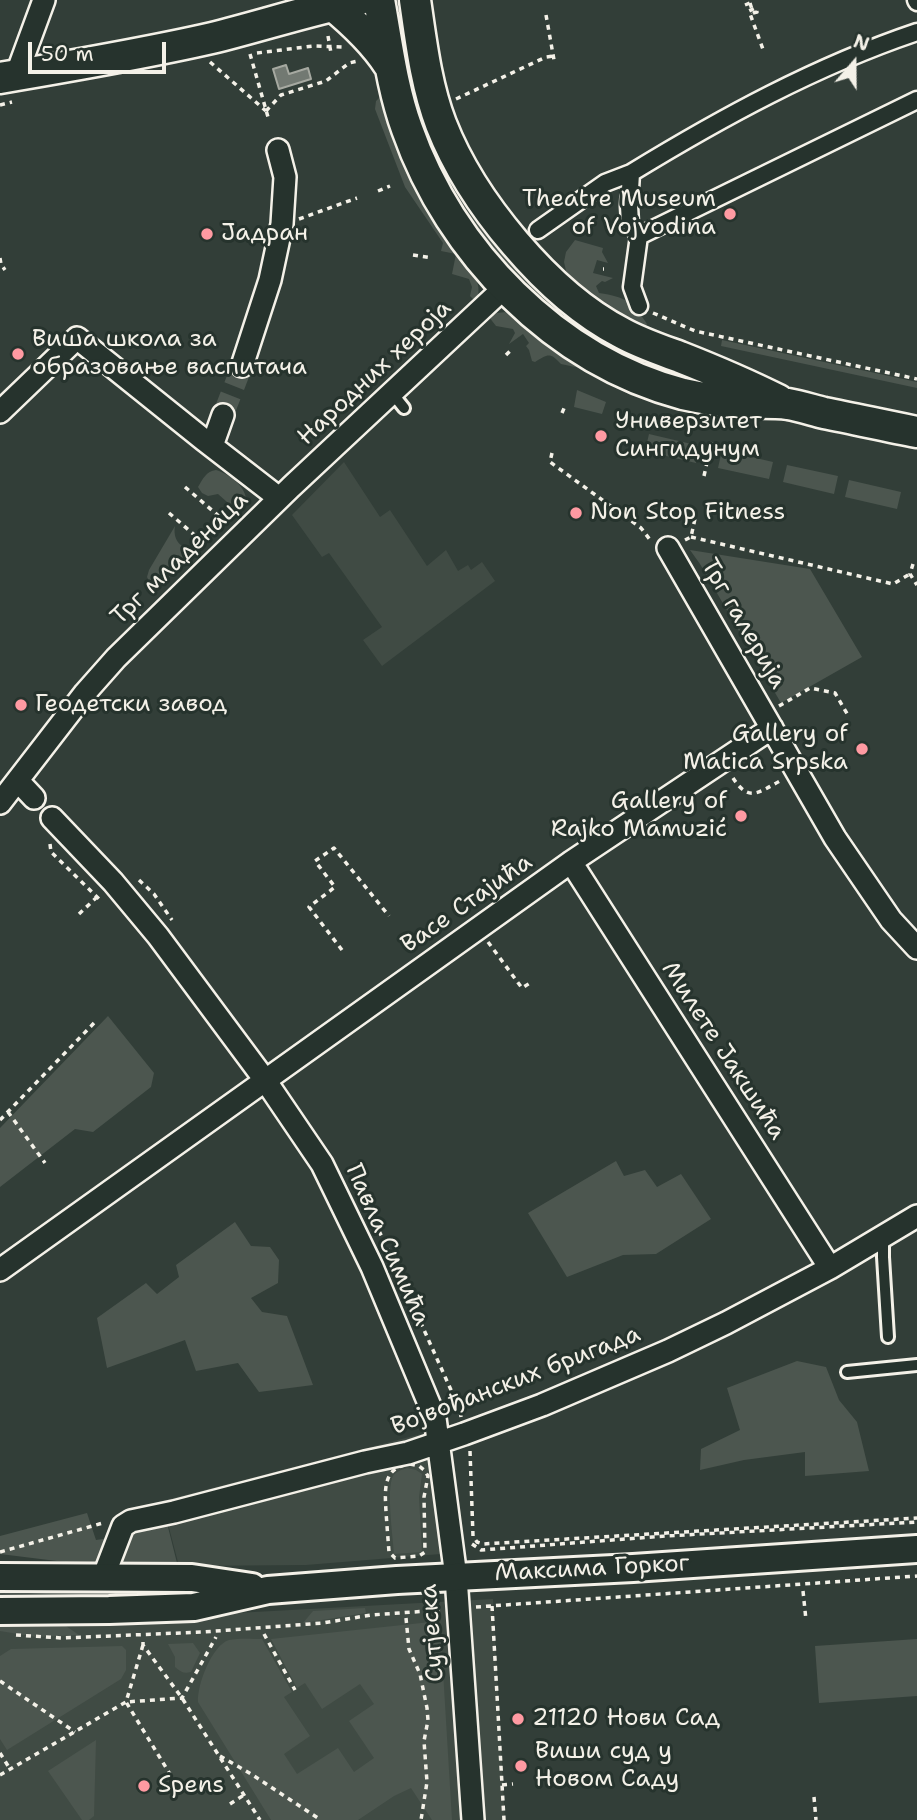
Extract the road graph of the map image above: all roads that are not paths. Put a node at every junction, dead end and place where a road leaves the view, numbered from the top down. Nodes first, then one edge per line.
1 (44, 0) edge
2 (379, 0) edge
3 (415, 0) edge
4 (342, 2) edge
5 (917, 32) edge
6 (393, 71) junction
7 (5, 91) edge
8 (917, 100) edge
9 (278, 150) dead end
10 (631, 173) junction
11 (538, 230) dead end
12 (639, 236) junction
13 (505, 287) junction
14 (639, 306) road end
15 (242, 366) tunnel mouth
16 (787, 404) junction
17 (0, 412) edge
18 (223, 415) tunnel mouth
19 (917, 432) edge
20 (212, 446) junction
21 (279, 498) junction
22 (668, 548) road end
23 (772, 727) junction
24 (18, 781) junction
25 (34, 798) dead end
26 (0, 803) edge
27 (52, 818) dead end
28 (571, 862) junction
29 (917, 948) edge
30 (265, 1080) junction
31 (917, 1216) edge
32 (883, 1236) junction
33 (830, 1268) junction
34 (0, 1270) edge
35 (888, 1337) dead end
36 (917, 1365) edge
37 (847, 1372) dead end
38 (439, 1443) junction
39 (917, 1549) edge
40 (0, 1577) edge
41 (103, 1577) junction
42 (456, 1577) junction
43 (268, 1590) junction
44 (6, 1622) edge
45 (473, 1820) edge

1 - 7 street
2 - 6 main road
3 - 16 main road
4 - 6 main road
4 - 7 main road
5 - 10 street
6 - 13 main road
8 - 12 street
9 - 15 street
10 - 11 street
10 - 12 street
12 - 14 street
13 - 16 main road
13 - 21 street, Народних хероја
16 - 19 main road
17 - 20 street, Трг младенаца
18 - 20 street
20 - 21 street, Трг младенаца
21 - 24 street, Трг младенаца
22 - 23 street, Трг галерија
23 - 28 street, Васе Стајића
23 - 29 street, Трг галерија
24 - 25 street
24 - 26 street, Трг младенаца
27 - 30 street
28 - 30 street, Васе Стајића
28 - 33 street, Милете Јакшића
30 - 34 street, Васе Стајића
30 - 38 street, Павла Симића
31 - 32 street, Војвођанских бригада
32 - 33 street, Војвођанских бригада
32 - 35 lane
33 - 38 street, Војвођанских бригада
36 - 37 lane
38 - 41 street, Војвођанских бригада
38 - 42 street, Сутјеска
39 - 42 street, Максима Горког
40 - 41 street, Максима Горког
41 - 43 street, Максима Горког
42 - 43 street, Максима Горког
42 - 45 street, Сутјеска
43 - 44 street, Максима Горког

